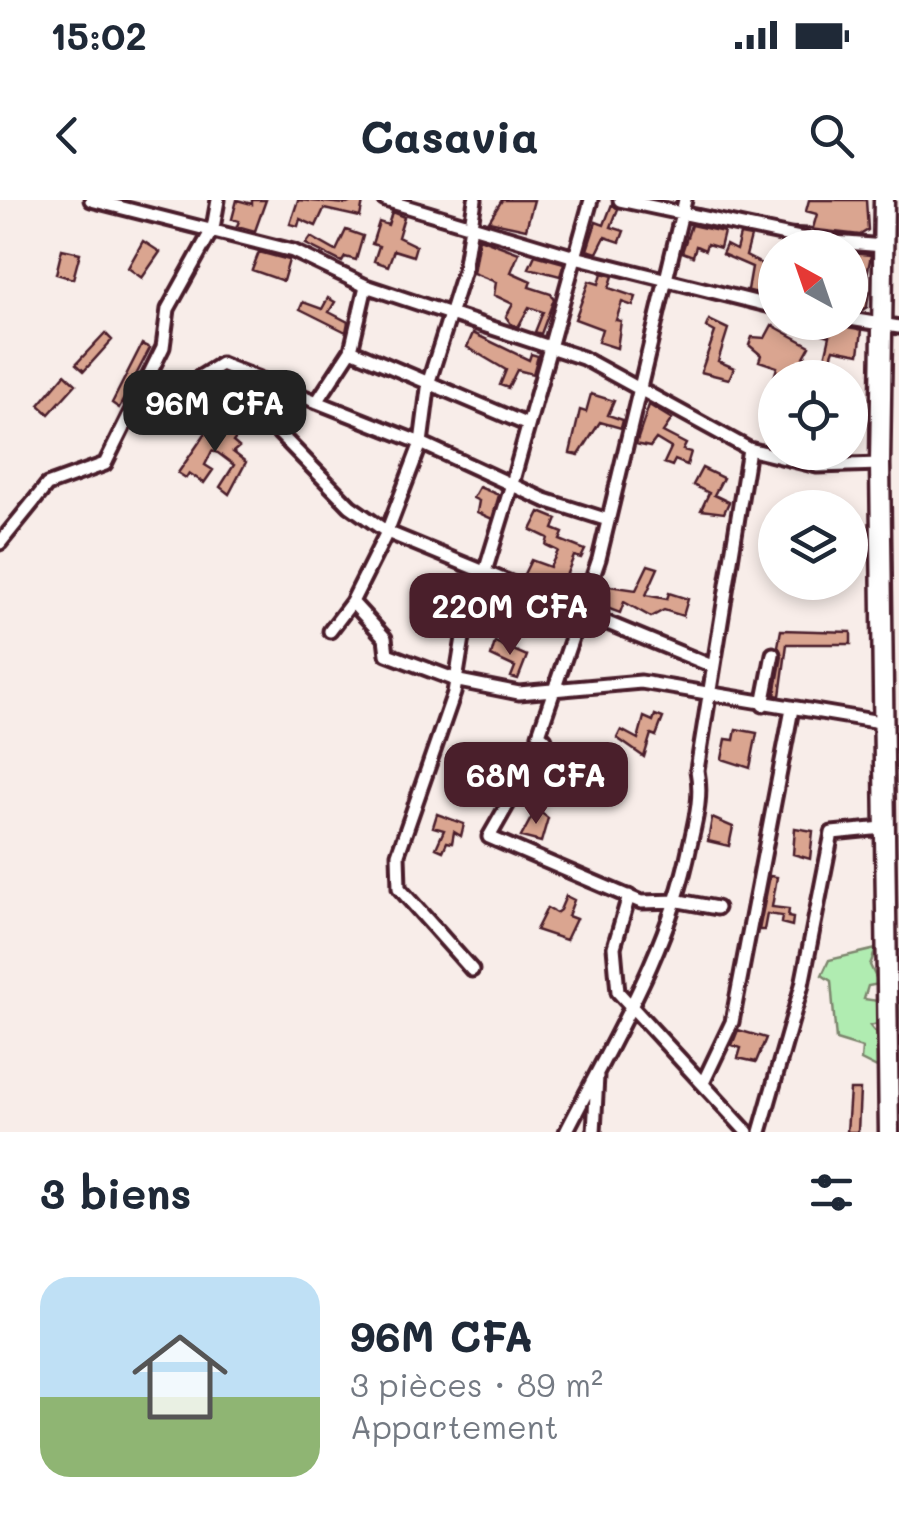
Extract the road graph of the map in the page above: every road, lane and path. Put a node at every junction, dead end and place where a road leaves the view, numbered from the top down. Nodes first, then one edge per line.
1 (91, 200) edge
2 (218, 200) edge
3 (385, 200) edge
4 (475, 200) edge
5 (591, 200) edge
6 (620, 200) edge
7 (884, 200) edge
8 (683, 206) edge
9 (470, 224) junction
10 (213, 228) junction
11 (884, 246) junction
12 (575, 257) junction
13 (666, 278) junction
14 (366, 286) junction
15 (758, 302) edge
16 (450, 312) junction
17 (891, 326) edge
18 (548, 348) junction
19 (351, 350) junction
20 (430, 380) junction
21 (637, 389) junction
22 (301, 397) junction
23 (317, 402) junction
24 (132, 405) junction
25 (528, 424) junction
26 (421, 443) junction
27 (749, 449) junction
28 (880, 464) junction
29 (512, 484) junction
30 (890, 518) edge
31 (608, 520) junction
32 (387, 532) junction
33 (0, 543) edge
34 (484, 575) junction
35 (352, 602) junction
36 (581, 614) junction
37 (330, 631) dead end
38 (772, 654) dead end
39 (712, 666) junction
40 (456, 680) junction
41 (556, 686) junction
42 (710, 697) junction
43 (764, 705) junction
44 (792, 709) junction
45 (891, 713) edge
46 (883, 828) junction
47 (891, 852) edge
48 (629, 896) junction
49 (679, 901) junction
50 (717, 908) dead end
51 (472, 970) dead end
52 (632, 1004) junction
53 (597, 1071) junction
54 (704, 1083) junction
55 (892, 1128) edge
56 (566, 1132) edge
57 (594, 1132) edge
58 (747, 1132) edge
59 (760, 1132) edge

1 - 10 street
2 - 10 street
3 - 9 street
4 - 9 street
5 - 12 street
6 - 8 street
7 - 11 highway
8 - 11 street
8 - 13 street
9 - 12 street
9 - 16 street
10 - 14 street
10 - 24 street
11 - 17 highway
12 - 13 street
12 - 18 street
13 - 15 street
13 - 21 street
14 - 16 street
14 - 19 street
16 - 18 street
16 - 20 street
17 - 28 highway
18 - 21 street
18 - 25 street
19 - 20 street
19 - 23 street
20 - 25 street
20 - 26 street
21 - 27 street
21 - 31 street
22 - 23 street
22 - 24 street
22 - 32 street
23 - 26 street
24 - 33 street
25 - 29 street
26 - 29 street
26 - 32 street
27 - 28 street
27 - 39 street
28 - 30 highway
29 - 31 street
29 - 34 street
30 - 45 highway
31 - 36 street
32 - 34 street
32 - 35 street
34 - 36 street
34 - 40 street
35 - 37 street
35 - 40 street
36 - 39 street
36 - 41 street
38 - 43 street
39 - 42 street
40 - 41 street
40 - 51 street
41 - 42 street
41 - 48 street
42 - 43 street
42 - 49 street
43 - 44 street
44 - 45 street
44 - 54 street
45 - 46 highway
46 - 47 highway
46 - 59 street
47 - 55 highway
48 - 49 street
48 - 52 street
49 - 50 street
49 - 52 street
52 - 53 street
52 - 54 street
53 - 56 street
53 - 57 street
54 - 58 street

